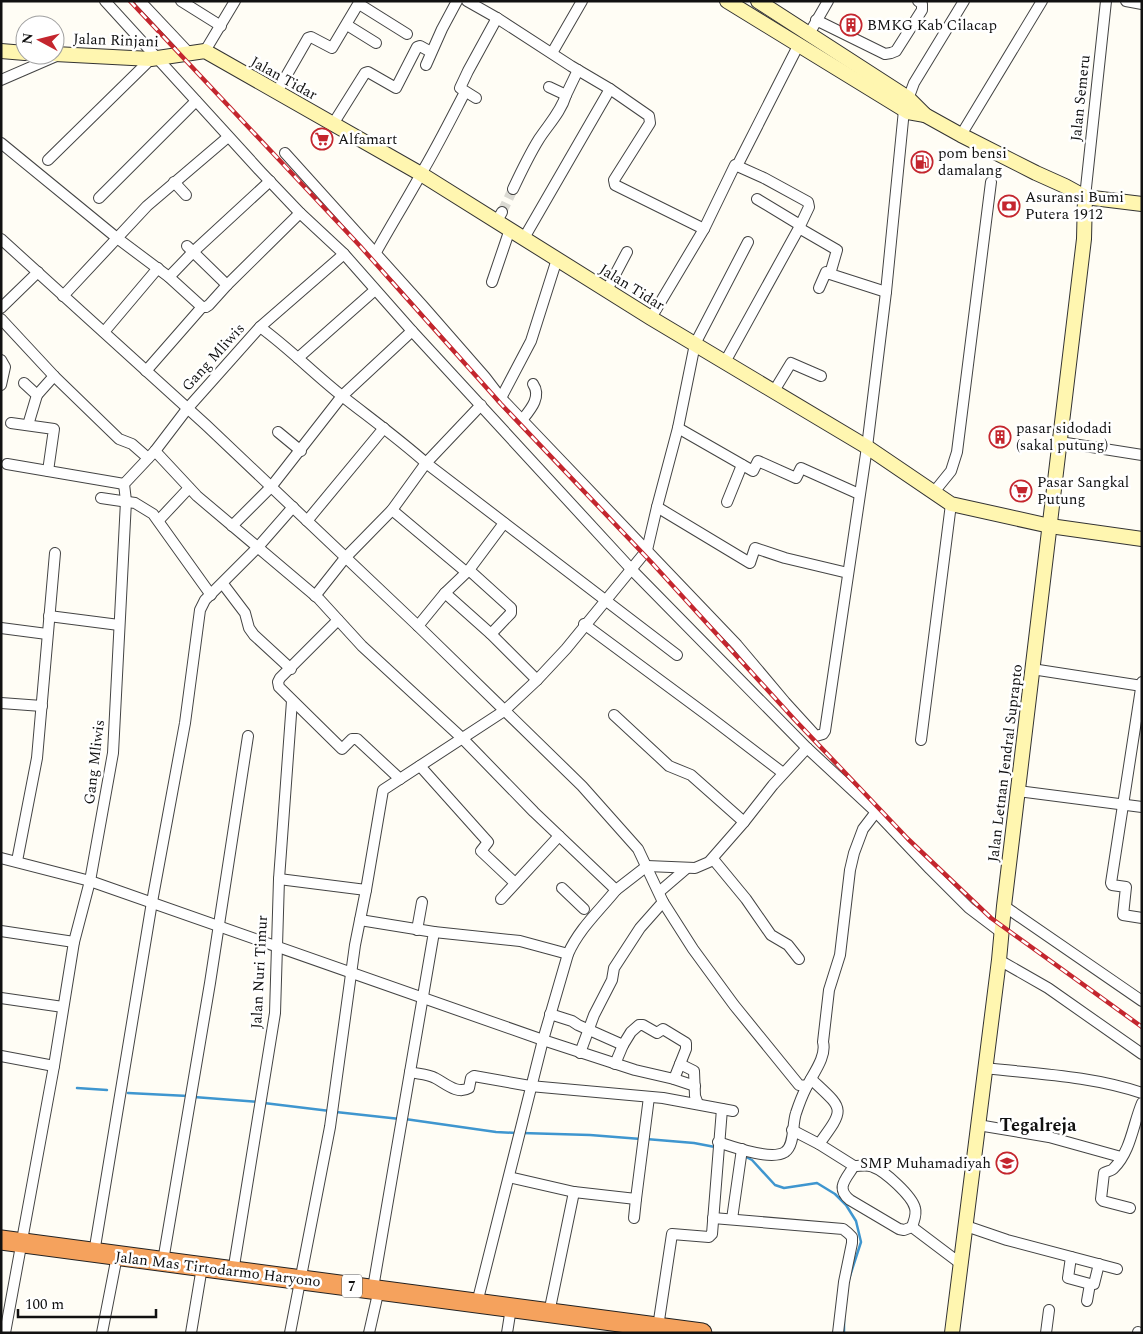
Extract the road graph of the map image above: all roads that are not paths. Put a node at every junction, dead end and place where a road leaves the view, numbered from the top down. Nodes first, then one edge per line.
1 (105, 1) edge
2 (140, 1) edge
3 (181, 1) edge
4 (235, 1) edge
5 (457, 1) edge
6 (467, 1) edge
7 (582, 1) edge
8 (727, 1) edge
9 (758, 1) edge
10 (828, 1) edge
11 (918, 1) edge
12 (964, 1) edge
13 (1042, 1) edge
14 (1106, 1) edge
15 (1126, 1) edge
16 (359, 3) edge
17 (1142, 4) edge
18 (497, 18) junction
19 (816, 20) junction
20 (347, 25) junction
21 (220, 26) junction
22 (407, 34) dead end
23 (809, 34) junction
24 (376, 43) dead end
25 (798, 46) junction
26 (1, 51) edge
27 (206, 51) junction
28 (15, 52) edge
29 (431, 52) junction
30 (552, 53) junction
31 (65, 54) edge
32 (190, 54) junction
33 (153, 59) junction
34 (34, 65) edge
35 (426, 65) dead end
36 (578, 70) junction
37 (1, 80) edge
38 (549, 87) dead end
39 (610, 89) junction
40 (277, 92) junction
41 (465, 92) junction
42 (566, 95) junction
43 (476, 98) dead end
44 (196, 101) junction
45 (906, 104) junction
46 (333, 124) junction
47 (960, 135) junction
48 (228, 137) junction
49 (1, 143) edge
50 (285, 153) dead end
51 (48, 160) dead end
52 (737, 166) junction
53 (421, 174) junction
54 (270, 181) junction
55 (174, 182) junction
56 (990, 182) dead end
57 (514, 189) tunnel mouth
58 (186, 195) dead end
59 (1085, 197) junction
60 (100, 198) dead end
61 (757, 199) dead end
62 (1142, 204) edge
63 (300, 213) junction
64 (800, 227) junction
65 (510, 229) junction
66 (704, 229) junction
67 (117, 238) junction
68 (524, 238) junction
69 (1, 239) edge
70 (748, 242) dead end
71 (190, 249) junction
72 (627, 252) dead end
73 (344, 254) junction
74 (375, 254) junction
75 (557, 259) junction
76 (158, 268) junction
77 (38, 272) junction
78 (830, 274) junction
79 (169, 277) junction
80 (492, 282) dead end
81 (227, 285) junction
82 (819, 288) dead end
83 (375, 290) junction
84 (607, 290) junction
85 (886, 292) junction
86 (63, 296) junction
87 (202, 307) junction
88 (1, 308) edge
89 (651, 318) junction
90 (1, 319) edge
91 (260, 327) junction
92 (412, 331) junction
93 (104, 332) junction
94 (695, 344) junction
95 (298, 358) junction
96 (1, 360) edge
97 (725, 362) junction
98 (146, 371) junction
99 (54, 376) junction
100 (821, 376) dead end
101 (24, 383) dead end
102 (532, 384) dead end
103 (1, 386) edge
104 (774, 391) junction
105 (36, 395) junction
106 (342, 396) junction
107 (501, 398) junction
108 (481, 405) junction
109 (187, 409) junction
110 (522, 420) junction
111 (11, 423) dead end
112 (28, 425) junction
113 (384, 428) junction
114 (678, 428) junction
115 (278, 432) dead end
116 (1060, 442) junction
117 (867, 447) junction
118 (300, 451) junction
119 (152, 454) junction
120 (1142, 455) edge
121 (426, 462) junction
122 (8, 464) dead end
123 (742, 464) junction
124 (48, 471) junction
125 (124, 484) junction
126 (271, 487) junction
127 (189, 488) junction
128 (934, 492) junction
129 (859, 494) junction
130 (102, 498) dead end
131 (126, 501) junction
132 (727, 502) dead end
133 (951, 504) junction
134 (293, 507) junction
135 (657, 507) junction
136 (392, 510) junction
137 (159, 520) junction
138 (307, 521) junction
139 (504, 523) junction
140 (232, 526) junction
141 (1050, 526) junction
142 (1142, 539) edge
143 (258, 547) junction
144 (648, 550) junction
145 (55, 553) dead end
146 (345, 558) junction
147 (632, 570) junction
148 (468, 571) junction
149 (848, 573) junction
150 (223, 584) junction
151 (445, 593) junction
152 (210, 595) junction
153 (315, 596) junction
154 (605, 600) junction
155 (50, 616) junction
156 (338, 620) junction
157 (119, 624) junction
158 (584, 624) junction
159 (418, 626) junction
160 (1, 628) edge
161 (47, 634) junction
162 (491, 634) junction
163 (677, 655) dead end
164 (291, 669) junction
165 (1032, 669) junction
166 (537, 680) junction
167 (1142, 682) edge
168 (1142, 686) edge
169 (292, 701) junction
170 (1, 703) edge
171 (42, 706) junction
172 (504, 711) junction
173 (614, 715) dead end
174 (248, 736) dead end
175 (463, 739) junction
176 (921, 740) dead end
177 (807, 748) junction
178 (420, 766) junction
179 (783, 773) junction
180 (400, 779) junction
181 (1018, 791) junction
182 (1122, 803) junction
183 (1142, 807) edge
184 (876, 812) junction
185 (744, 822) junction
186 (559, 836) junction
187 (1, 858) edge
188 (713, 859) junction
189 (17, 861) junction
190 (647, 866) junction
191 (688, 868) junction
192 (279, 880) junction
193 (90, 881) junction
194 (515, 883) junction
195 (562, 888) dead end
196 (366, 890) junction
197 (616, 890) junction
198 (661, 897) junction
199 (501, 899) dead end
200 (152, 902) junction
201 (422, 902) dead end
202 (1004, 906) junction
203 (589, 913) junction
204 (1142, 918) edge
205 (360, 920) junction
206 (218, 926) junction
207 (418, 930) junction
208 (1, 931) edge
209 (434, 932) junction
210 (1002, 933) junction
211 (74, 942) junction
212 (276, 947) junction
213 (568, 954) junction
214 (799, 959) dead end
215 (999, 960) junction
216 (351, 973) junction
217 (1, 998) edge
218 (424, 998) junction
219 (1142, 1001) edge
220 (63, 1006) junction
221 (550, 1014) junction
222 (588, 1030) junction
223 (543, 1040) junction
224 (623, 1044) junction
225 (580, 1053) junction
226 (1142, 1054) edge
227 (1, 1056) edge
228 (615, 1064) junction
229 (680, 1064) junction
230 (54, 1066) junction
231 (985, 1068) junction
232 (410, 1072) junction
233 (674, 1079) junction
234 (809, 1083) junction
235 (530, 1086) junction
236 (695, 1086) junction
237 (1142, 1093) edge
238 (649, 1097) junction
239 (1142, 1103) edge
240 (698, 1104) junction
241 (722, 1109) junction
242 (733, 1111) dead end
243 (978, 1125) junction
244 (792, 1130) junction
245 (819, 1144) junction
246 (718, 1146) junction
247 (741, 1154) junction
248 (1121, 1158) junction
249 (858, 1166) junction
250 (509, 1177) junction
251 (574, 1192) junction
252 (636, 1199) junction
253 (1130, 1208) dead end
254 (634, 1218) dead end
255 (713, 1218) junction
256 (732, 1219) junction
257 (966, 1226) junction
258 (912, 1227) junction
259 (1, 1240) edge
260 (22, 1243) junction
261 (94, 1252) junction
262 (117, 1256) junction
263 (1071, 1257) junction
264 (164, 1261) junction
265 (961, 1264) junction
266 (1099, 1264) junction
267 (202, 1267) junction
268 (1117, 1269) dead end
269 (233, 1272) junction
270 (299, 1280) junction
271 (1090, 1284) junction
272 (376, 1289) junction
273 (1087, 1301) dead end
274 (477, 1303) junction
275 (511, 1308) junction
276 (1049, 1310) dead end
277 (549, 1313) junction
278 (664, 1330) edge
279 (5, 1333) edge
280 (102, 1333) edge
281 (191, 1333) edge
282 (290, 1333) edge
283 (369, 1333) edge
284 (507, 1333) edge
285 (702, 1333) edge
286 (838, 1333) edge
287 (952, 1333) edge
288 (1046, 1333) edge

1 - 33 street
2 - 32 street
3 - 21 street
4 - 21 street
5 - 29 street
6 - 18 street
7 - 30 street
8 - 25 main road
9 - 23 main road
10 - 19 street
11 - 19 street
12 - 45 street
13 - 47 street
14 - 59 street, Jalan Semeru
15 - 17 street
16 - 20 street
16 - 22 street
18 - 30 street
18 - 41 street
19 - 23 street
20 - 24 street
20 - 40 street
21 - 27 street
23 - 45 main road
25 - 45 main road
25 - 52 street
26 - 28 main road
27 - 32 main road, Jalan Rinjani
27 - 40 main road, Jalan Tidar
29 - 35 street
29 - 46 street
30 - 36 street
31 - 33 main road, Jalan Rinjani
32 - 33 main road, Jalan Rinjani
33 - 44 street
33 - 51 street
34 - 37 street
36 - 39 street
36 - 42 street
38 - 42 street
39 - 66 street
39 - 68 street
40 - 46 main road, Jalan Tidar
41 - 43 street
41 - 53 street
42 - 57 street
44 - 48 street
44 - 60 street
45 - 47 main road
45 - 85 street
46 - 53 main road, Jalan Tidar
47 - 59 main road
48 - 54 street
48 - 55 street
49 - 67 street
50 - 74 street
52 - 64 street
52 - 66 street
53 - 65 main road, Jalan Tidar
53 - 74 street
54 - 63 street
54 - 71 street
55 - 58 street
55 - 67 street
56 - 128 street
59 - 62 main road
59 - 116 main road, Jalan Letnan Jendral Suprapto
61 - 64 street
63 - 73 street
63 - 81 street
64 - 78 street
64 - 97 street
65 - 68 main road, Jalan Tidar
65 - 80 street
66 - 89 street
67 - 76 street
67 - 86 street
68 - 75 main road, Jalan Tidar
69 - 77 street
70 - 94 street
71 - 79 street
71 - 81 street
72 - 84 street
73 - 83 street
73 - 91 street, Gang Mliwis
74 - 107 street
75 - 84 main road, Jalan Tidar
75 - 107 street
76 - 79 street
76 - 93 street
77 - 86 street
77 - 88 street
78 - 82 street
78 - 85 street
79 - 87 street
81 - 87 street
83 - 92 street
83 - 95 street
84 - 89 main road, Jalan Tidar
85 - 117 street
86 - 93 street
87 - 98 street
89 - 94 main road, Jalan Tidar
90 - 99 street
91 - 95 street
91 - 109 street, Gang Mliwis
92 - 106 street
92 - 108 street
93 - 98 street
94 - 97 main road, Jalan Tidar
94 - 114 street
95 - 106 street
96 - 103 street
97 - 104 main road, Jalan Tidar
98 - 109 street
99 - 105 street
99 - 119 street
100 - 104 street
101 - 105 street
102 - 110 street
104 - 117 main road, Jalan Tidar
105 - 112 street
106 - 113 street
106 - 118 street
107 - 110 street
108 - 121 street
108 - 147 street
109 - 119 street, Gang Mliwis
109 - 126 street
110 - 144 street
111 - 112 street
112 - 124 street
113 - 121 street
113 - 138 street
114 - 123 street
114 - 135 street
115 - 118 street
116 - 120 street
116 - 141 main road, Jalan Letnan Jendral Suprapto
117 - 128 main road, Jalan Tidar
117 - 129 street
118 - 126 street
119 - 125 street, Gang Mliwis
119 - 127 street
121 - 136 street
121 - 139 street
122 - 124 street
123 - 129 street
123 - 132 street
124 - 125 street
125 - 131 street, Gang Mliwis
126 - 134 street
126 - 140 street
127 - 137 street
127 - 140 street
128 - 133 main road, Jalan Tidar
129 - 149 street
130 - 131 street
131 - 137 street
131 - 157 street, Gang Mliwis
133 - 141 main road, Jalan Tidar
133 - 176 street
134 - 138 street
134 - 143 street
135 - 144 street
135 - 149 street
136 - 146 street
136 - 148 street
137 - 152 street
138 - 146 street
139 - 148 street
139 - 154 street
140 - 143 street
141 - 142 main road, Jalan Tidar
141 - 165 main road, Jalan Letnan Jendral Suprapto
143 - 150 street
143 - 153 street
144 - 147 street
144 - 149 street
145 - 155 street
146 - 153 street
146 - 159 street
147 - 154 street
147 - 177 street
148 - 151 street
148 - 162 street
150 - 152 street
150 - 164 street
151 - 159 street
151 - 162 street
152 - 200 street
153 - 156 street
154 - 158 street
154 - 163 street
155 - 157 street
155 - 161 street
156 - 164 street
156 - 175 street
157 - 193 street, Gang Mliwis
158 - 166 street
158 - 179 street
159 - 172 street
160 - 161 street
161 - 171 street
162 - 166 street
164 - 169 street
165 - 168 street
165 - 181 main road, Jalan Letnan Jendral Suprapto
166 - 172 street
167 - 168 street
168 - 182 street
169 - 180 street
169 - 192 street, Jalan Nuri Timur
170 - 171 street
171 - 189 street
172 - 175 street
172 - 190 street
173 - 185 street
174 - 206 street
175 - 178 street
175 - 186 street
177 - 179 street
177 - 184 street
178 - 180 street
178 - 194 street
179 - 185 street
180 - 196 street
181 - 182 street
181 - 202 main road, Jalan Letnan Jendral Suprapto
182 - 183 street
182 - 204 street
184 - 210 street
184 - 234 street
185 - 188 street
186 - 194 street
186 - 197 street
187 - 189 street
188 - 191 street
188 - 214 street
189 - 193 street
190 - 191 street
190 - 197 street
190 - 198 street
191 - 198 street
192 - 196 street
192 - 212 street, Jalan Nuri Timur
193 - 200 street
193 - 211 street, Gang Mliwis
194 - 199 street
195 - 203 street
196 - 205 street
197 - 203 street
198 - 222 street
198 - 234 street
200 - 206 street
200 - 261 street
201 - 207 street
202 - 210 main road, Jalan Letnan Jendral Suprapto
202 - 219 street
203 - 213 street
205 - 207 street
205 - 216 street
206 - 212 street
206 - 264 street
207 - 209 street
208 - 211 street
209 - 213 street
209 - 218 street
210 - 215 main road, Jalan Letnan Jendral Suprapto
211 - 220 street, Gang Mliwis
212 - 216 street
212 - 269 street, Jalan Nuri Timur
213 - 221 street
215 - 226 street
215 - 231 main road, Jalan Letnan Jendral Suprapto
216 - 218 street
216 - 270 street
217 - 220 street
218 - 223 street
218 - 232 street
220 - 230 street, Gang Mliwis
221 - 222 street
221 - 223 street
222 - 224 street
222 - 225 street
223 - 225 street
223 - 235 street
224 - 228 street
224 - 229 street
225 - 228 street
227 - 230 street
228 - 233 street
229 - 233 street
229 - 236 street
230 - 260 street, Gang Mliwis
231 - 237 street
231 - 243 main road, Jalan Letnan Jendral Suprapto
232 - 235 street
232 - 272 street
233 - 236 street
234 - 244 street
234 - 245 street
235 - 238 street
235 - 250 street
236 - 240 street
238 - 240 street
238 - 252 street
239 - 248 street
240 - 241 street
241 - 242 street
241 - 246 street
243 - 248 street
243 - 257 main road, Jalan Letnan Jendral Suprapto
244 - 245 street
244 - 247 street
245 - 249 street
246 - 247 street
246 - 255 street
247 - 256 street
248 - 253 street
249 - 258 street
249 - 258 street
250 - 251 street
250 - 274 street
251 - 252 street
251 - 277 street
252 - 254 street
255 - 256 street
255 - 278 street
256 - 286 street
257 - 263 street
257 - 265 main road, Jalan Letnan Jendral Suprapto
258 - 265 street
259 - 260 highway, Jalan Mas Tirtodarmo Haryono / 7
260 - 261 highway, Jalan Mas Tirtodarmo Haryono / 7
260 - 279 street, Gang Mliwis
261 - 262 highway, Jalan Mas Tirtodarmo Haryono / 7
262 - 264 highway, Jalan Mas Tirtodarmo Haryono / 7
262 - 280 street
263 - 266 street
263 - 271 street
264 - 267 highway, Jalan Mas Tirtodarmo Haryono / 7
265 - 287 main road, Jalan Letnan Jendral Suprapto
266 - 268 street
266 - 271 street
267 - 269 highway, Jalan Mas Tirtodarmo Haryono / 7
267 - 281 street
269 - 270 highway, Jalan Mas Tirtodarmo Haryono / 7
270 - 272 highway, Jalan Mas Tirtodarmo Haryono / 7
270 - 282 street
271 - 273 street
272 - 274 highway, Jalan Mas Tirtodarmo Haryono / 7
272 - 283 street
274 - 275 highway, Jalan Mas Tirtodarmo Haryono / 7
275 - 277 highway, Jalan Mas Tirtodarmo Haryono / 7
275 - 284 street
276 - 288 street
277 - 278 highway, Jalan Mas Tirtodarmo Haryono / 7
278 - 285 highway, Jalan Mas Tirtodarmo Haryono / 7

